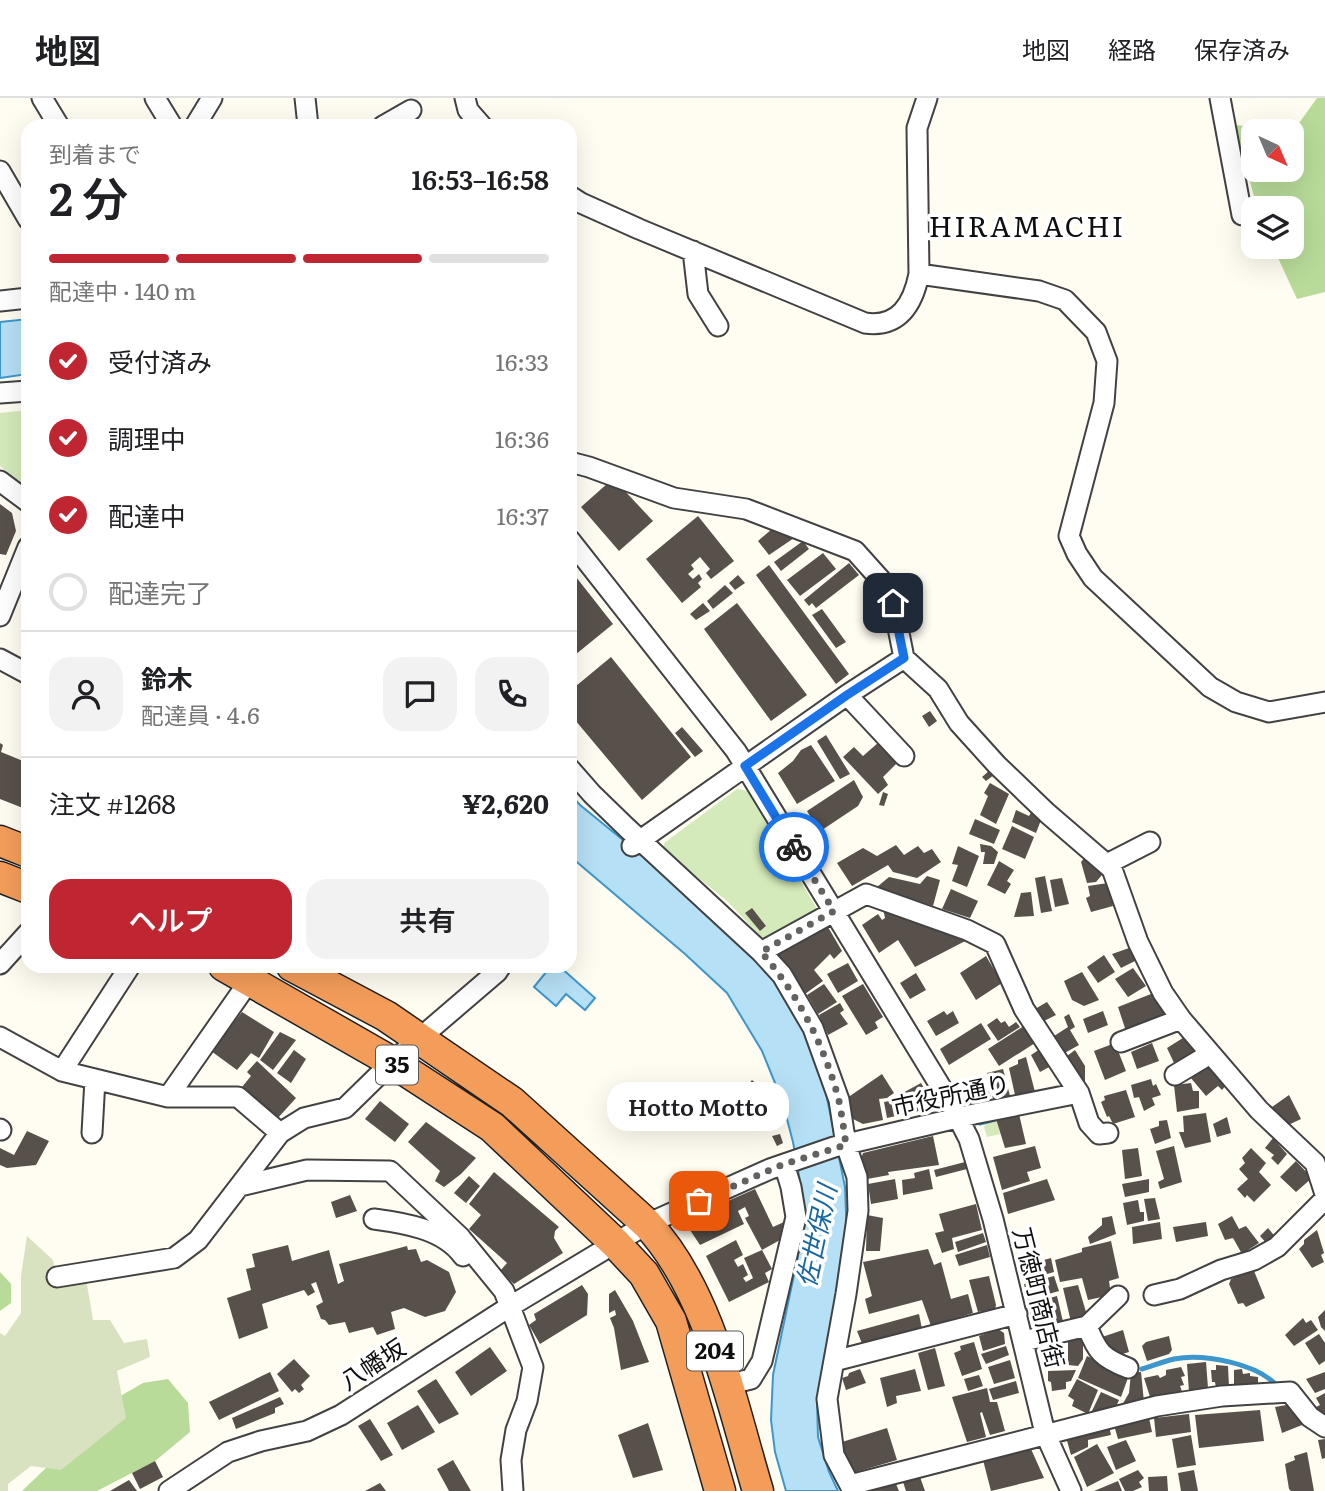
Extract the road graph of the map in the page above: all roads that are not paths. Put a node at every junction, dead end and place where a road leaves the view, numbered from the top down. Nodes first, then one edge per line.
1 (42, 98) edge
2 (155, 98) edge
3 (212, 98) edge
4 (305, 98) edge
5 (465, 98) edge
6 (927, 98) edge
7 (1220, 98) edge
8 (411, 110) dead end
9 (55, 119) edge
10 (168, 119) edge
11 (199, 119) edge
12 (306, 119) edge
13 (395, 119) edge
14 (476, 119) edge
15 (0, 171) edge
16 (577, 200) edge
17 (21, 207) edge
18 (1241, 210) edge
19 (693, 251) junction
20 (919, 274) junction
21 (21, 299) edge
22 (0, 301) edge
23 (718, 326) dead end
24 (21, 392) edge
25 (0, 393) edge
26 (577, 464) edge
27 (0, 481) edge
28 (21, 497) edge
29 (577, 549) edge
30 (21, 564) edge
31 (0, 616) edge
32 (904, 658) junction
33 (0, 659) edge
34 (21, 670) edge
35 (847, 695) junction
36 (1325, 702) edge
37 (904, 756) dead end
38 (745, 766) junction
39 (577, 777) edge
40 (0, 841) edge
41 (1150, 842) dead end
42 (636, 843) junction
43 (21, 849) edge
44 (1108, 864) junction
45 (0, 877) edge
46 (21, 885) edge
47 (834, 911) junction
48 (21, 941) edge
49 (761, 952) junction
50 (0, 964) edge
51 (125, 973) edge
52 (237, 973) edge
53 (305, 973) edge
54 (496, 973) edge
55 (250, 980) junction
56 (1181, 1019) junction
57 (0, 1037) edge
58 (419, 1038) junction
59 (1121, 1042) dead end
60 (1210, 1054) junction
61 (392, 1062) junction
62 (62, 1071) junction
63 (1175, 1075) dead end
64 (94, 1079) junction
65 (1079, 1093) junction
66 (168, 1097) junction
67 (958, 1117) junction
68 (92, 1133) dead end
69 (280, 1133) junction
70 (1108, 1133) dead end
71 (840, 1146) junction
72 (576, 1160) joint
73 (790, 1162) junction
74 (240, 1185) junction
75 (554, 1185) joint
76 (1325, 1196) edge
77 (374, 1219) dead end
78 (647, 1224) junction
79 (604, 1251) junction
80 (57, 1277) dead end
81 (1154, 1295) dead end
82 (1118, 1296) dead end
83 (509, 1307) junction
84 (1017, 1314) junction
85 (1087, 1326) junction
86 (1024, 1341) junction
87 (834, 1361) junction
88 (1128, 1368) dead end
89 (726, 1385) junction
90 (1325, 1427) edge
91 (1045, 1433) junction
92 (851, 1488) edge
93 (169, 1491) edge
94 (513, 1491) edge
95 (720, 1491) edge
96 (758, 1491) edge
97 (1071, 1491) edge

1 - 9 street
2 - 10 street
3 - 11 street
4 - 12 street
5 - 14 street
6 - 20 street
7 - 18 street
8 - 13 street
15 - 17 street
16 - 19 street
19 - 20 street
19 - 23 street
20 - 36 street
21 - 22 street
24 - 25 street
26 - 32 street
27 - 28 street
29 - 38 street, 万徳町商店街
30 - 31 street
32 - 35 street
32 - 44 street
33 - 34 street
35 - 37 street
35 - 38 street
38 - 42 street
38 - 47 street, 万徳町商店街
39 - 42 street
40 - 43 highway
41 - 44 street
42 - 49 street
44 - 56 street
45 - 46 highway
47 - 49 street
47 - 65 street
47 - 67 street, 万徳町商店街
48 - 50 street
49 - 71 street
51 - 62 street
52 - 55 highway, 35
53 - 58 highway, 35
54 - 58 street
55 - 61 highway, 35
55 - 66 street
56 - 59 street
56 - 60 street
57 - 62 street
58 - 61 street
58 - 72 highway, 35
60 - 63 street
60 - 76 street
61 - 69 street
61 - 75 highway, 35
62 - 64 street
64 - 66 street
64 - 68 street
65 - 67 street, 市役所通り
65 - 70 street
66 - 69 street
67 - 71 street, 市役所通り
67 - 84 street, 万徳町商店街
69 - 74 street
71 - 73 street, 市役所通り
71 - 87 street
72 - 78 highway, 204
73 - 78 street
73 - 89 street
74 - 80 street
74 - 83 street
75 - 79 highway, 204
76 - 81 street
77 - 83 street
78 - 79 street
78 - 89 highway, 204
79 - 83 street, 八幡坂
79 - 95 highway, 204
82 - 85 street
83 - 93 street, 八幡坂
83 - 94 street
84 - 86 street, 万徳町商店街
84 - 87 street
85 - 86 street
85 - 88 street
86 - 91 street, 万徳町商店街
87 - 92 street
89 - 96 highway, 204
90 - 91 street
91 - 92 street
91 - 97 street, 万徳町商店街

